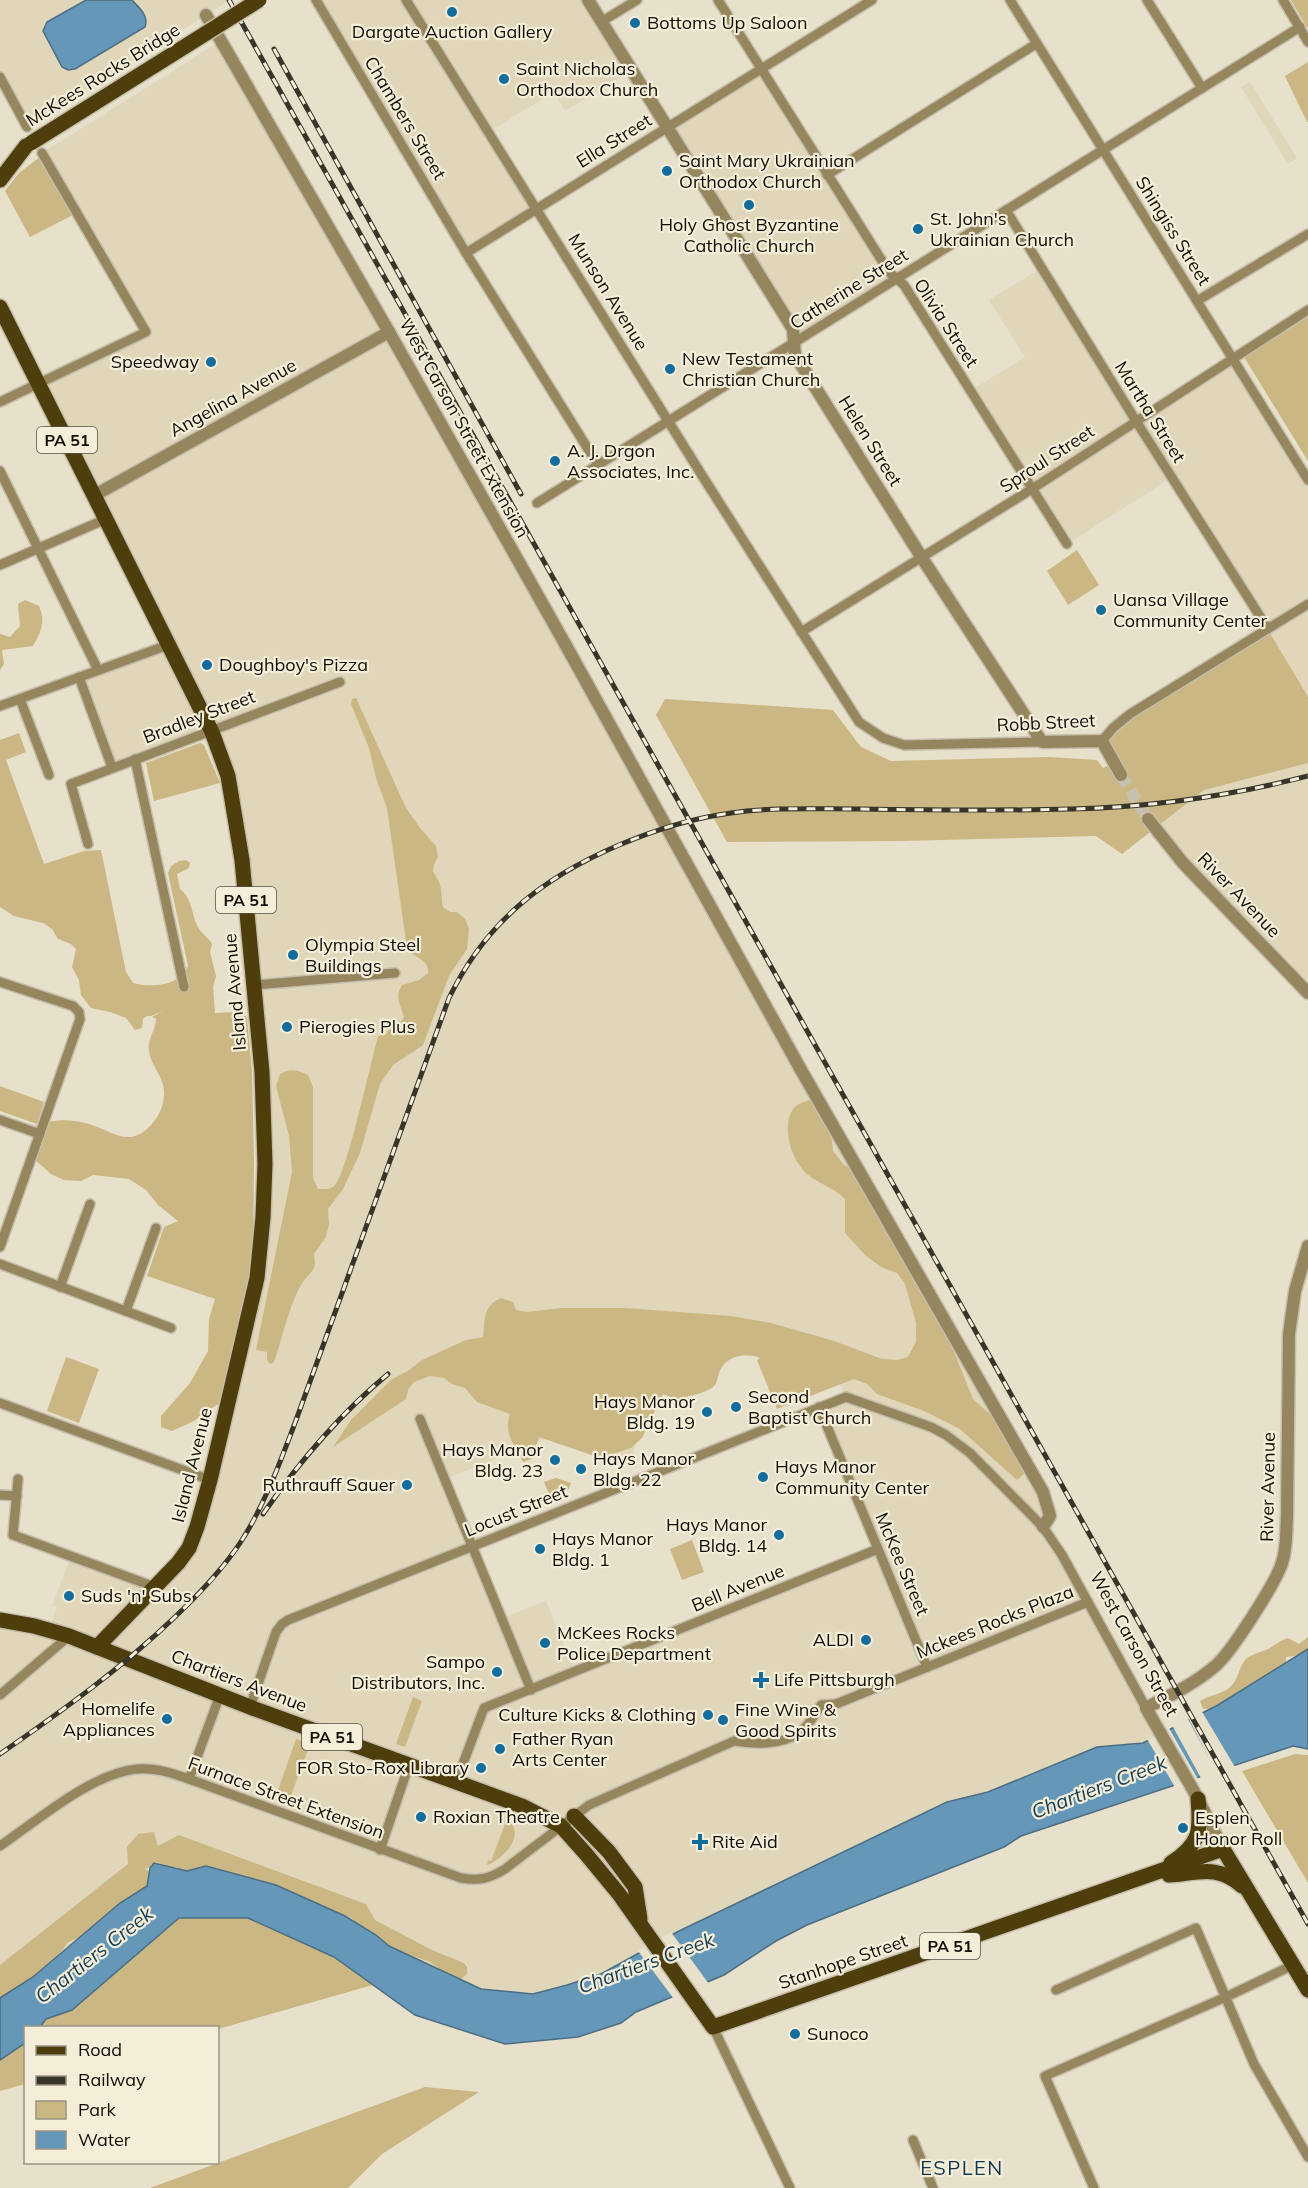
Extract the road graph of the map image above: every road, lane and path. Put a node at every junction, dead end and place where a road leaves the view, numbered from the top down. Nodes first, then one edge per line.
1 (259, 0) edge
2 (316, 0) edge
3 (406, 0) edge
4 (588, 0) edge
5 (637, 0) edge
6 (718, 0) edge
7 (872, 0) edge
8 (1010, 0) edge
9 (1147, 0) edge
10 (1283, 0) edge
11 (206, 15) dead end
12 (601, 22) junction
13 (1300, 27) junction
14 (1308, 42) edge
15 (1036, 44) junction
16 (761, 69) junction
17 (0, 77) edge
18 (1202, 88) junction
19 (27, 127) dead end
20 (667, 127) junction
21 (33, 147) junction
22 (1102, 150) junction
23 (0, 165) edge
24 (827, 175) junction
25 (0, 180) edge
26 (537, 209) junction
27 (1006, 210) junction
28 (1308, 234) edge
29 (466, 253) junction
30 (896, 279) junction
31 (1197, 301) junction
32 (0, 307) edge
33 (1308, 310) edge
34 (389, 332) junction
35 (794, 342) junction
36 (1232, 358) junction
37 (39, 384) junction
38 (0, 402) edge
39 (669, 421) junction
40 (1136, 421) junction
41 (598, 465) junction
42 (0, 471) edge
43 (1308, 480) edge
44 (1032, 489) junction
45 (94, 495) junction
46 (537, 503) dead end
47 (106, 519) junction
48 (1067, 544) dead end
49 (39, 549) junction
50 (922, 558) junction
51 (0, 565) edge
52 (1308, 604) edge
53 (1268, 629) junction
54 (801, 632) junction
55 (168, 645) junction
56 (98, 670) junction
57 (79, 677) junction
58 (340, 682) dead end
59 (20, 699) junction
60 (0, 706) edge
61 (859, 722) joint
62 (212, 732) junction
63 (1102, 741) junction
64 (1042, 742) junction
65 (135, 759) junction
66 (112, 767) junction
67 (49, 775) dead end
68 (1121, 775) tunnel mouth
69 (1148, 819) tunnel mouth
70 (88, 844) dead end
71 (395, 973) dead end
72 (0, 982) edge
73 (255, 985) junction
74 (184, 987) dead end
75 (1308, 993) edge
76 (0, 1120) edge
77 (40, 1134) junction
78 (90, 1204) dead end
79 (156, 1227) dead end
80 (0, 1246) edge
81 (1308, 1246) edge
82 (0, 1264) edge
83 (60, 1287) junction
84 (126, 1311) junction
85 (171, 1328) dead end
86 (846, 1397) joint
87 (0, 1403) edge
88 (819, 1407) junction
89 (420, 1419) dead end
90 (18, 1479) dead end
91 (210, 1480) junction
92 (0, 1495) edge
93 (17, 1496) junction
94 (1043, 1527) junction
95 (472, 1546) junction
96 (878, 1550) junction
97 (155, 1587) junction
98 (1088, 1602) junction
99 (0, 1620) edge
100 (69, 1635) junction
101 (97, 1647) junction
102 (927, 1667) junction
103 (531, 1690) junction
104 (0, 1695) edge
105 (220, 1695) junction
106 (250, 1707) junction
107 (1146, 1708) junction
108 (410, 1765) junction
109 (189, 1779) junction
110 (456, 1782) junction
111 (1197, 1797) junction
112 (574, 1816) junction
113 (561, 1826) junction
114 (0, 1846) edge
115 (1223, 1849) junction
116 (380, 1850) junction
117 (1148, 1876) junction
118 (1250, 1893) junction
119 (638, 1916) junction
120 (1293, 1965) junction
121 (1056, 1990) dead end
122 (1308, 1990) edge
123 (1226, 1997) junction
124 (713, 2027) junction
125 (913, 2140) dead end
126 (1308, 2157) edge
127 (790, 2188) edge
128 (933, 2188) edge
129 (1094, 2188) edge

1 - 21 main road, McKees Rocks Bridge, bridge
2 - 29 street, Chambers Street
3 - 26 street, Munson Avenue
4 - 12 street, Helen Street
5 - 12 street
6 - 16 street, Olivia Street
7 - 16 street, Ella Street
8 - 15 street, Shingiss Street
9 - 18 street
10 - 13 street
11 - 34 street, West Carson Street Extension
12 - 20 street, Helen Street
13 - 14 street
13 - 18 street, Catherine Street
15 - 22 street, Shingiss Street
15 - 24 street
16 - 20 street, Ella Street
16 - 24 street, Olivia Street
17 - 19 street
18 - 22 street, Catherine Street
20 - 26 street, Ella Street
20 - 35 street, Helen Street
21 - 23 main road, McKees Rocks Bridge
21 - 25 main road
21 - 37 street
22 - 27 street, Catherine Street
22 - 31 street, Shingiss Street
24 - 30 street, Olivia Street
26 - 29 street, Ella Street
26 - 39 street, Munson Avenue
27 - 30 street, Catherine Street
27 - 40 street, Martha Street
28 - 31 street
29 - 41 street, Chambers Street
30 - 35 street, Catherine Street
30 - 44 street, Olivia Street
31 - 36 street, Shingiss Street
32 - 37 main road, Island Avenue / PA 51
33 - 36 street, Sproul Street
34 - 45 street, Angelina Avenue
34 - 94 street, West Carson Street Extension
35 - 39 street, Catherine Street
35 - 50 street, Helen Street
36 - 40 street, Sproul Street
36 - 43 street, Shingiss Street
37 - 38 street
37 - 45 main road, Island Avenue / PA 51
39 - 41 street, Catherine Street
39 - 54 street, Munson Avenue
40 - 44 street, Sproul Street
40 - 53 street, Martha Street
41 - 46 street, Catherine Street
42 - 49 street
44 - 48 street, Olivia Street
44 - 50 street, Sproul Street
45 - 47 main road, Island Avenue / PA 51
47 - 49 street
47 - 55 main road, Island Avenue / PA 51
49 - 51 street
49 - 56 street
50 - 54 street, Sproul Street
50 - 64 street, Helen Street
52 - 53 street, Robb Street
53 - 63 street, Robb Street
54 - 61 street, Munson Avenue
55 - 56 street
55 - 62 main road, Island Avenue / PA 51
56 - 57 street
57 - 59 street
57 - 66 street
58 - 62 street, Bradley Street
59 - 60 street
59 - 67 street
61 - 64 street, Robb Street
62 - 65 street, Bradley Street
62 - 73 main road, Island Avenue / PA 51
63 - 64 street, Robb Street
63 - 68 street
65 - 66 street, Bradley Street
65 - 74 street
66 - 70 street, Bradley Street
69 - 75 street, River Avenue
71 - 73 street
72 - 77 street
73 - 91 main road, Island Avenue / PA 51
76 - 77 street
77 - 80 street
78 - 83 street
79 - 84 street
81 - 107 street, River Avenue
82 - 83 street
83 - 84 street
84 - 85 street
86 - 88 street, Locust Street
86 - 94 street, West Carson Street
87 - 91 street
88 - 95 street, Locust Street
88 - 96 street, McKee Street
89 - 95 street
90 - 93 street
91 - 97 main road, Island Avenue / PA 51
92 - 93 street
93 - 97 street
94 - 98 street, West Carson Street
95 - 103 street
95 - 106 street, Locust Street
96 - 102 street, McKee Street
96 - 103 street, Bell Avenue
97 - 101 main road, Island Avenue / PA 51
98 - 102 street, Mckees Rocks Plaza
98 - 107 street, West Carson Street
99 - 100 main road, Chartiers Avenue
100 - 101 main road, Chartiers Avenue
100 - 104 street
101 - 105 main road, Chartiers Avenue / PA 51
102 - 112 street, Mckees Rocks Plaza
103 - 110 street, Bell Avenue
105 - 106 main road, Chartiers Avenue / PA 51
105 - 109 street
106 - 108 main road, Chartiers Avenue / PA 51
107 - 111 street, West Carson Street
108 - 110 main road, Chartiers Avenue / PA 51
108 - 116 street
109 - 114 street, Furnace Street Extension
109 - 116 street, Furnace Street Extension
110 - 113 main road, Chartiers Avenue / PA 51
111 - 115 street, West Carson Street
111 - 117 main road
112 - 113 street, Mckees Rocks Plaza
112 - 119 main road
113 - 116 street, Furnace Street Extension
113 - 119 main road, PA 51
115 - 117 main road, Stanhope Street / PA 51
115 - 118 main road, West Carson Street
117 - 118 main road
117 - 124 main road, Stanhope Street / PA 51
118 - 120 main road, West Carson Street
119 - 124 main road, PA 51
120 - 122 main road, West Carson Street
120 - 123 street
121 - 123 street
123 - 126 street
123 - 129 street
124 - 127 street
125 - 128 street

